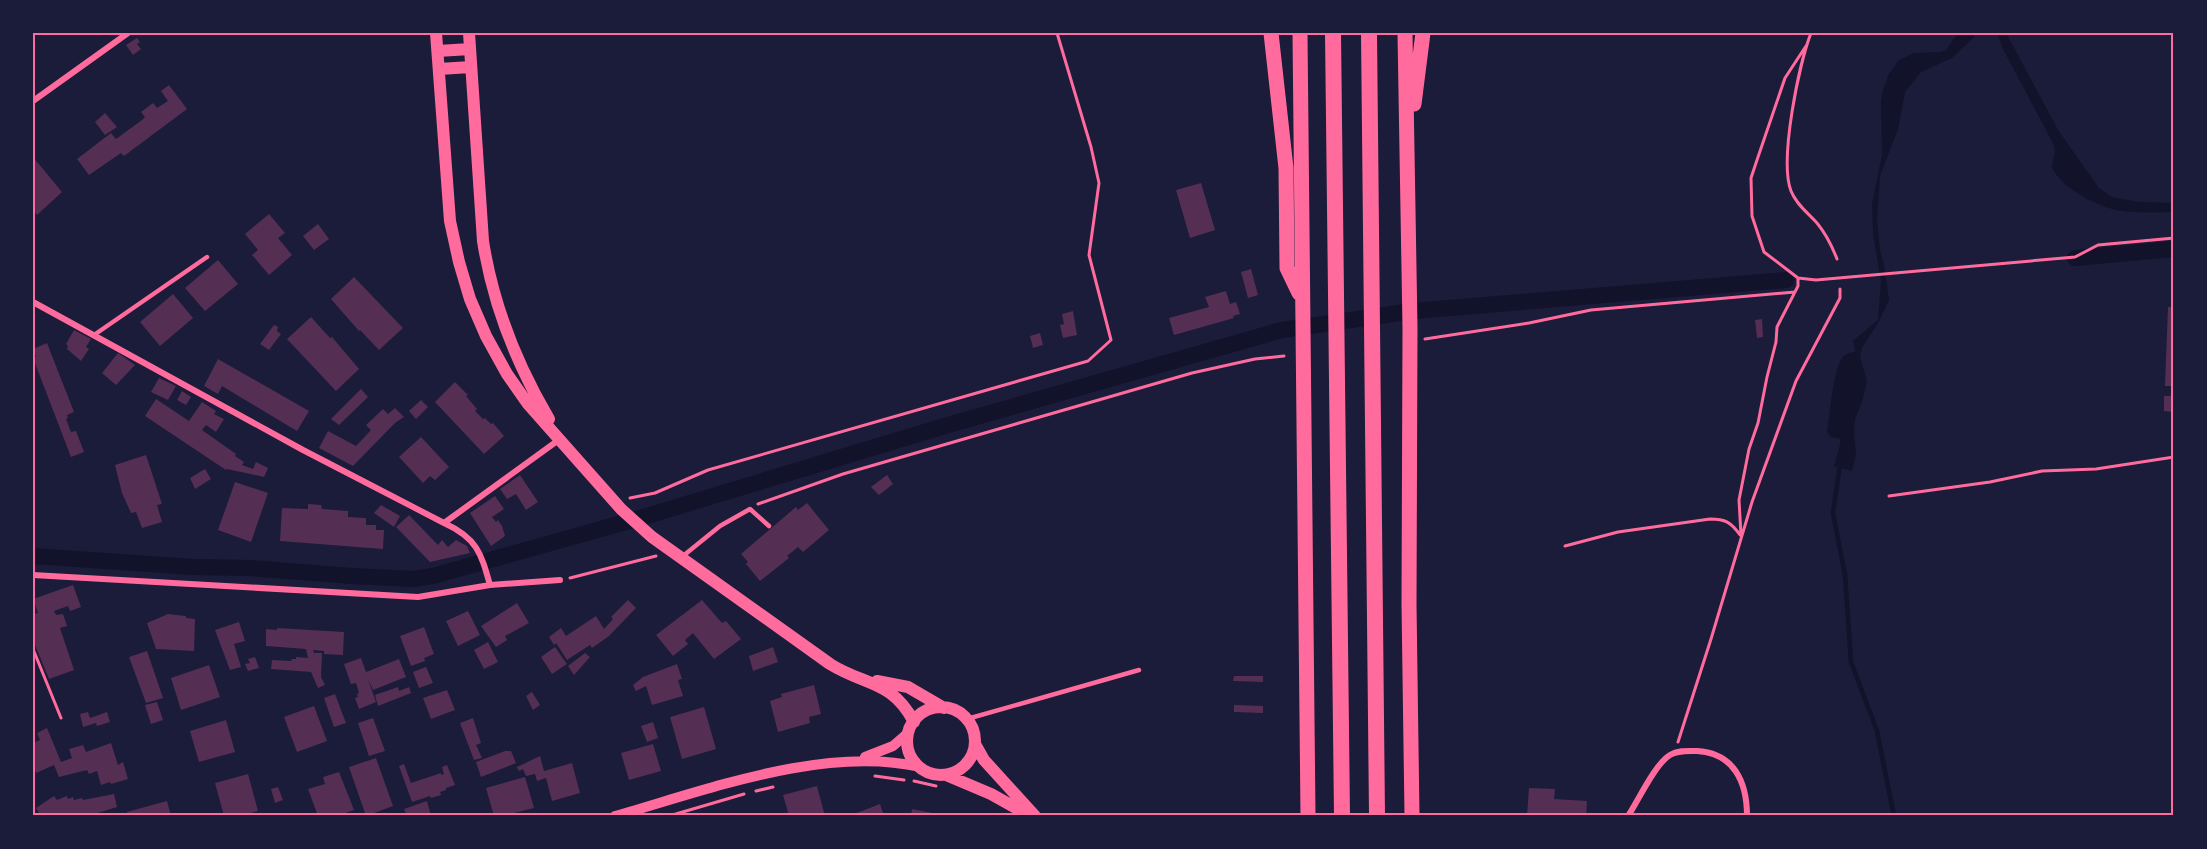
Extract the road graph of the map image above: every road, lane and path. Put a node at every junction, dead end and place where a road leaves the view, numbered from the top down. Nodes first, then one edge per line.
1 (128, 33) edge
2 (436, 33) edge
3 (469, 33) edge
4 (1057, 33) edge
5 (1271, 33) edge
6 (1300, 33) edge
7 (1333, 33) edge
8 (1369, 33) edge
9 (1405, 33) edge
10 (1423, 33) edge
11 (1811, 33) edge
12 (1806, 46) junction
13 (470, 49) junction
14 (438, 51) junction
15 (471, 67) junction
16 (439, 69) junction
17 (33, 101) edge
18 (1407, 161) junction
19 (2174, 238) edge
20 (207, 257) dead end
21 (1837, 259) dead end
22 (1798, 278) junction
23 (1840, 289) dead end
24 (1795, 292) junction
25 (1302, 298) junction
26 (33, 302) edge
27 (1414, 334) junction
28 (94, 335) junction
29 (1284, 357) dead end
30 (560, 438) junction
31 (2174, 457) edge
32 (1889, 496) dead end
33 (617, 505) junction
34 (750, 508) junction
35 (444, 523) junction
36 (769, 526) dead end
37 (1741, 537) junction
38 (1565, 546) dead end
39 (677, 555) junction
40 (33, 575) edge
41 (560, 580) joint
42 (489, 582) junction
43 (33, 649) edge
44 (1139, 670) dead end
45 (861, 679) junction
46 (945, 708) junction
47 (61, 718) dead end
48 (967, 719) junction
49 (911, 728) junction
50 (975, 744) junction
51 (1678, 752) junction
52 (857, 760) junction
53 (920, 767) junction
54 (866, 775) dead end
55 (946, 775) junction
56 (776, 787) dead end
57 (946, 788) dead end
58 (615, 816) edge
59 (669, 816) edge
60 (1030, 816) edge
61 (1035, 816) edge
62 (1308, 816) edge
63 (1342, 816) edge
64 (1377, 816) edge
65 (1412, 816) edge
66 (1628, 816) edge
67 (1747, 816) edge

1 - 17 street
2 - 14 main road
3 - 13 main road
4 - 33 path
5 - 25 highway
6 - 25 highway
7 - 63 highway
8 - 64 highway
9 - 18 highway
10 - 18 highway
11 - 12 path
12 - 21 path
12 - 22 path
13 - 14 main road
13 - 15 main road
14 - 16 main road
15 - 16 main road
15 - 30 main road
16 - 30 main road
18 - 27 highway
19 - 22 path
20 - 28 lane
22 - 24 path
23 - 37 path
24 - 27 path
24 - 37 path
25 - 62 highway
26 - 28 street
27 - 65 highway
28 - 35 street
29 - 34 path
30 - 33 main road
30 - 35 street
31 - 32 path
33 - 39 main road
34 - 36 lane
34 - 39 lane
35 - 42 street
37 - 38 path
37 - 51 path
39 - 41 path
39 - 45 main road
40 - 42 street
41 - 42 street
43 - 47 path
44 - 48 lane
45 - 46 main road
45 - 49 main road
46 - 48 main road
46 - 49 main road
48 - 50 main road
49 - 52 street
49 - 53 main road
50 - 55 main road
50 - 61 main road
51 - 66 street
51 - 67 street
52 - 53 street
52 - 58 street
53 - 55 main road
54 - 57 path
55 - 60 main road
56 - 59 path

